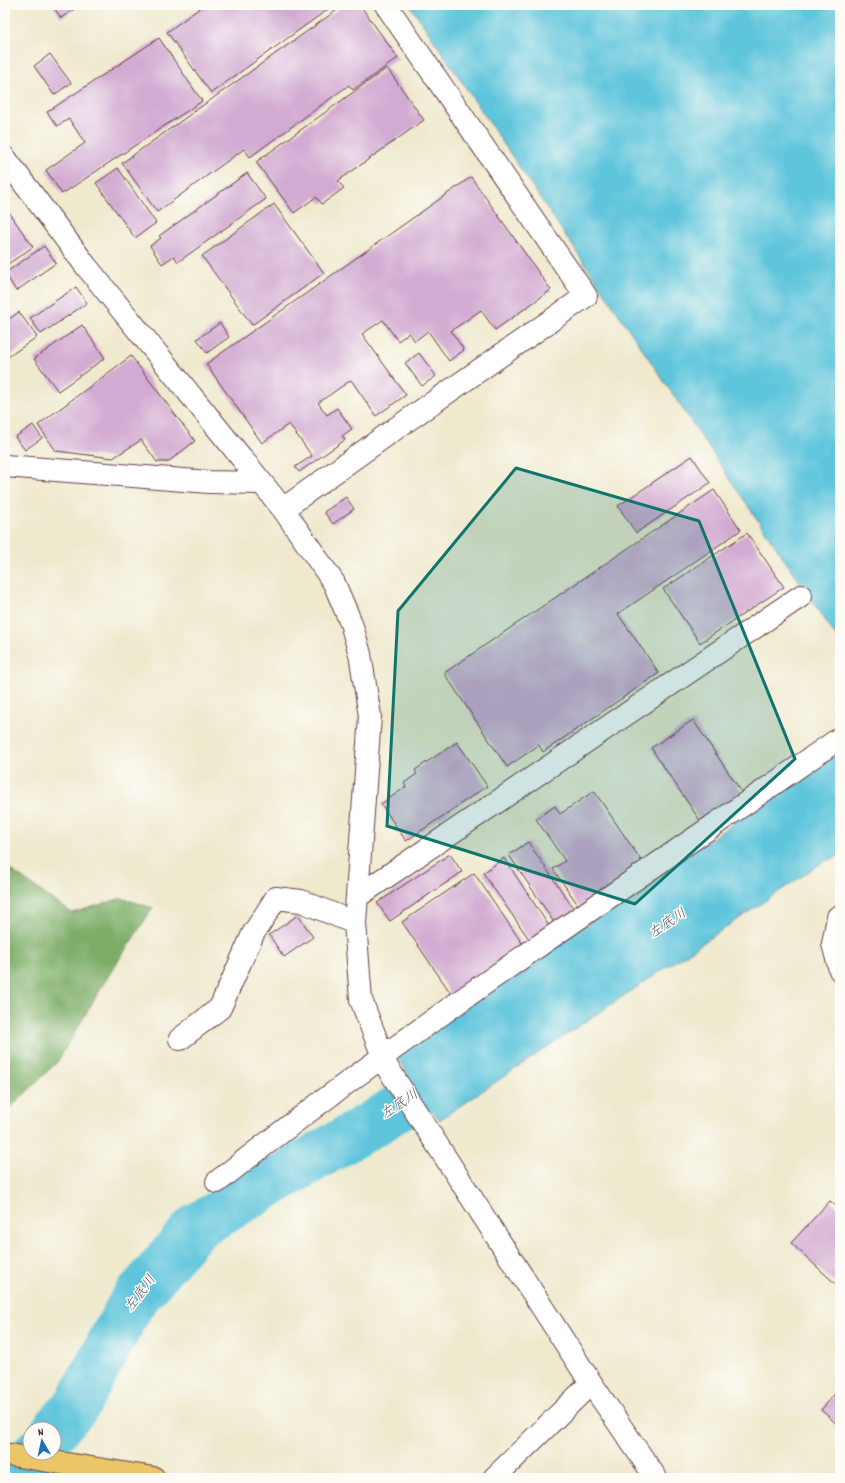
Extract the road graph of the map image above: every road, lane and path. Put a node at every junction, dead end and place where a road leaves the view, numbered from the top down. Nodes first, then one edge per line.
1 (386, 5) edge
2 (5, 158) edge
3 (5, 466) edge
4 (262, 483) junction
5 (283, 509) junction
6 (801, 596) dead end
7 (840, 738) edge
8 (358, 896) junction
9 (840, 916) edge
10 (354, 923) junction
11 (836, 942) edge
12 (840, 970) edge
13 (180, 1039) dead end
14 (385, 1061) junction
15 (217, 1182) dead end
16 (591, 1383) junction
17 (5, 1454) edge
18 (154, 1478) edge
19 (494, 1478) edge
20 (656, 1478) edge

1 - 5 street
2 - 4 street
3 - 4 street
4 - 5 street
5 - 8 street
6 - 8 street
7 - 14 street
8 - 10 street
9 - 11 street
10 - 13 street
10 - 14 street
11 - 12 street
14 - 15 street
14 - 16 street
16 - 19 street
16 - 20 street
17 - 18 highway

